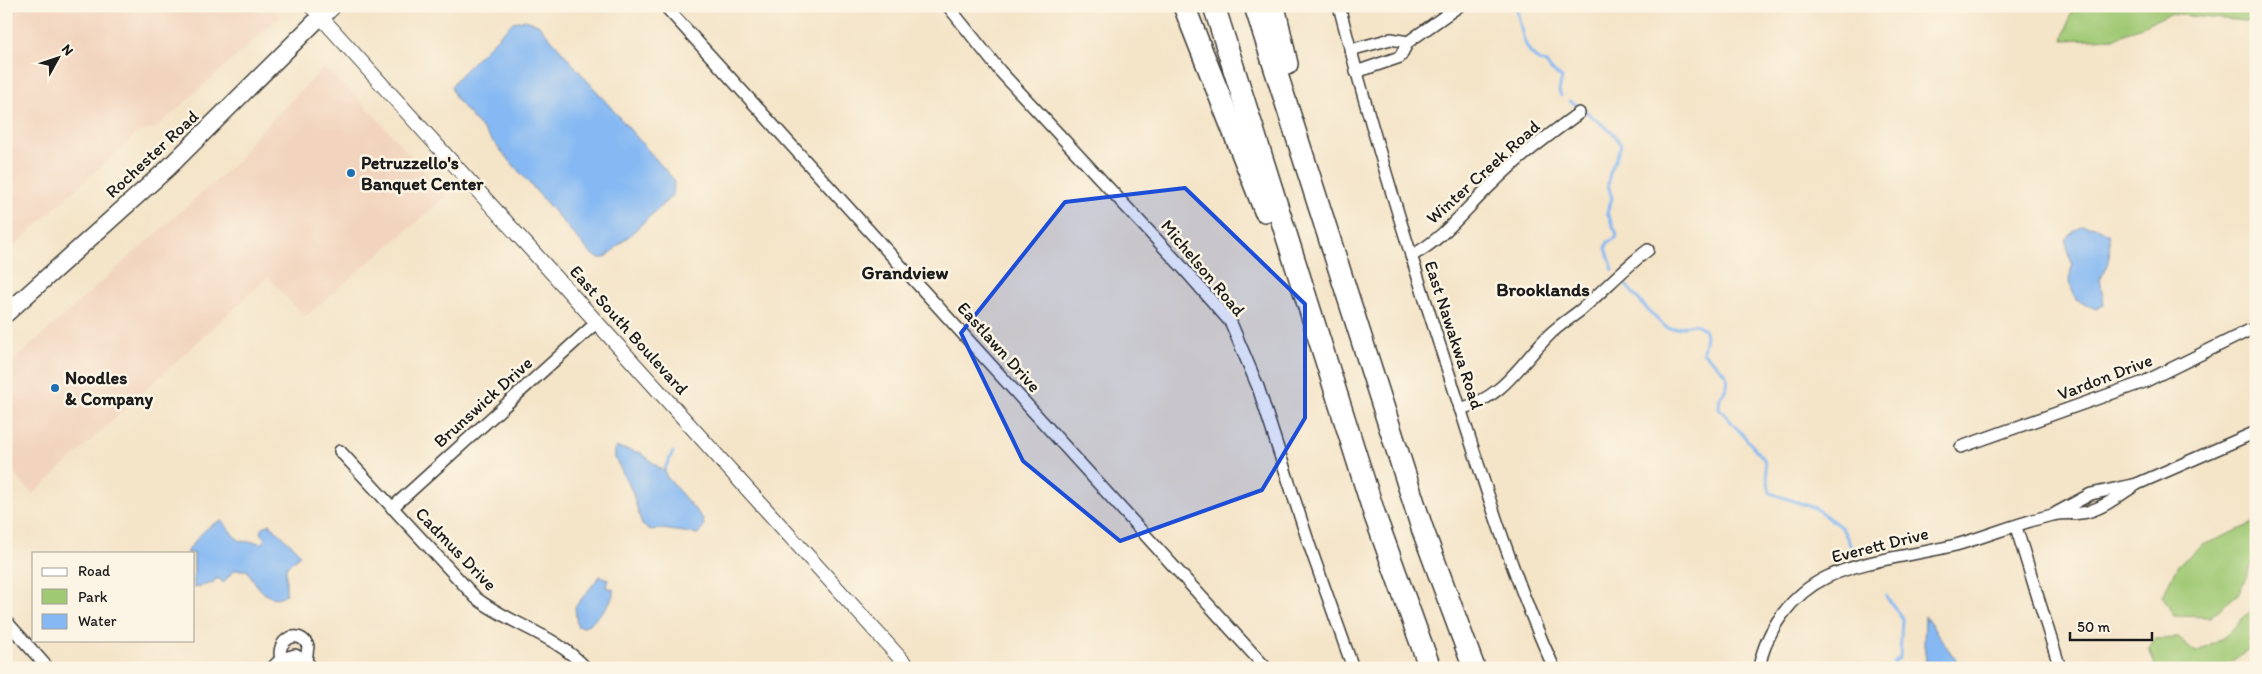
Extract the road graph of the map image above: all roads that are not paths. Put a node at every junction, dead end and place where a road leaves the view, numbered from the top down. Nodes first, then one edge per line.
1 (665, 6) edge
2 (948, 6) edge
3 (1184, 6) edge
4 (1214, 6) edge
5 (1255, 6) edge
6 (1274, 6) edge
7 (1338, 6) edge
8 (1458, 6) edge
9 (321, 10) edge
10 (1408, 42) junction
11 (1350, 50) junction
12 (1356, 72) junction
13 (1579, 113) dead end
14 (1316, 198) junction
15 (1648, 250) dead end
16 (1411, 256) junction
17 (6, 314) edge
18 (597, 322) junction
19 (2256, 327) edge
20 (1332, 380) junction
21 (1460, 409) junction
22 (2256, 432) edge
23 (1961, 447) dead end
24 (340, 452) dead end
25 (392, 508) junction
26 (2016, 527) junction
27 (6, 621) edge
28 (281, 659) junction
29 (309, 664) edge
30 (48, 668) edge
31 (272, 668) edge
32 (586, 668) edge
33 (909, 668) edge
34 (1266, 668) edge
35 (1353, 668) edge
36 (1430, 668) edge
37 (1474, 668) edge
38 (1554, 668) edge
39 (1759, 668) edge
40 (2060, 668) edge

1 - 34 street, Eastlawn Drive
2 - 35 street, Michelson Road
3 - 20 highway
4 - 20 highway
5 - 14 highway
6 - 14 highway
7 - 11 street, East Nawakwa Road
8 - 10 street
9 - 17 main road, Rochester Road
9 - 18 street, East South Boulevard
10 - 11 street
10 - 12 street
11 - 12 street, East Nawakwa Road
12 - 16 street, East Nawakwa Road
13 - 16 street, Winter Creek Road
14 - 37 highway
15 - 21 street
16 - 21 street, East Nawakwa Road
18 - 25 street, Brunswick Drive
18 - 33 street, East South Boulevard
19 - 23 street, Vardon Drive
20 - 36 highway
21 - 38 street, East Nawakwa Road
22 - 26 street, Everett Drive
24 - 25 street, Cadmus Drive
25 - 32 street, Cadmus Drive
26 - 39 street, Everett Drive
26 - 40 street
27 - 30 street
28 - 29 street
28 - 29 street
28 - 31 street

